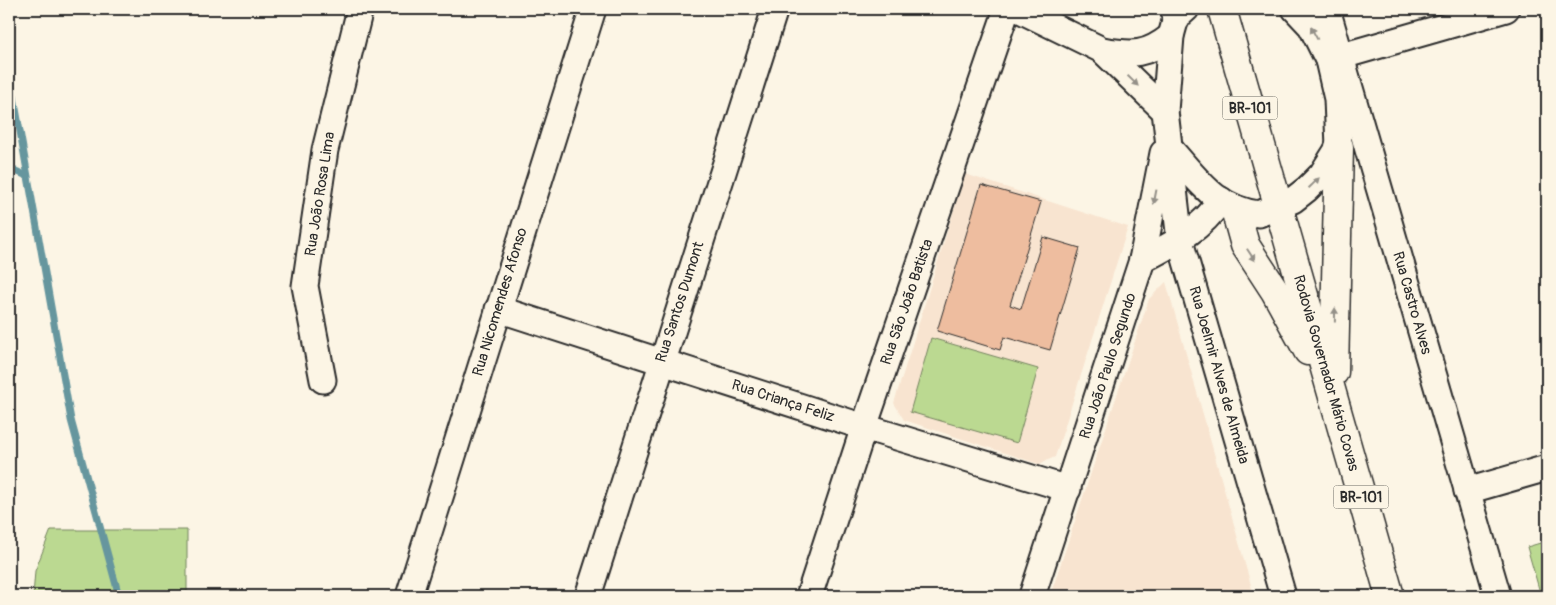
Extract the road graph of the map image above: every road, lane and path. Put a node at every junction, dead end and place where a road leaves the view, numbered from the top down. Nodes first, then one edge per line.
1 (360, 9) edge
2 (592, 9) edge
3 (775, 9) edge
4 (1007, 9) edge
5 (1018, 9) edge
6 (1222, 9) edge
7 (1295, 9) edge
8 (1327, 9) edge
9 (1506, 9) edge
10 (1178, 18) edge
11 (1102, 50) junction
12 (1334, 58) junction
13 (1168, 131) junction
14 (1338, 147) junction
15 (1228, 205) junction
16 (1278, 207) junction
17 (1180, 241) junction
18 (1142, 260) junction
19 (498, 309) junction
20 (661, 362) junction
21 (323, 380) dead end
22 (1333, 398) junction
23 (864, 427) junction
24 (1547, 468) edge
25 (1068, 489) junction
26 (1467, 491) junction
27 (409, 596) edge
28 (588, 596) edge
29 (809, 596) edge
30 (1032, 596) edge
31 (1282, 596) edge
32 (1390, 596) edge
33 (1498, 596) edge

1 - 21 street, Rua João Rosa Lima
2 - 19 street, Rua Nicomendes Afonso
3 - 20 street, Rua Santos Dumont
4 - 23 street, Rua São João Batista
5 - 11 street
6 - 16 highway, Rodovia Governador Mário Covas / BR-101
12 -> 7 street
8 - 12 street, Rua Castro Alves
9 - 12 street
10 - 11 street
10 - 13 street
11 -> 13 street
12 - 14 street
12 - 26 street, Rua Castro Alves
13 - 15 street
13 - 17 street, Rua Joelmir Alves de Almeida
13 -> 18 street, Rua João Paulo Segundo
16 -> 14 street
22 -> 14 highway
15 - 16 street
15 - 17 street
15 -> 22 highway
16 - 22 highway, Rodovia Governador Mário Covas / BR-101
17 - 18 street
17 - 31 street, Rua Joelmir Alves de Almeida
18 - 25 street, Rua João Paulo Segundo
19 - 20 street, Rua Criança Feliz
19 - 27 street, Rua Nicomendes Afonso
20 - 23 street, Rua Criança Feliz
20 - 28 street, Rua Santos Dumont
22 - 32 highway, Rodovia Governador Mário Covas / BR-101
23 - 25 street, Rua Criança Feliz
23 - 29 street, Rua São João Batista
24 - 26 street
25 - 30 street, Rua João Paulo Segundo
26 - 33 street, Rua Castro Alves

